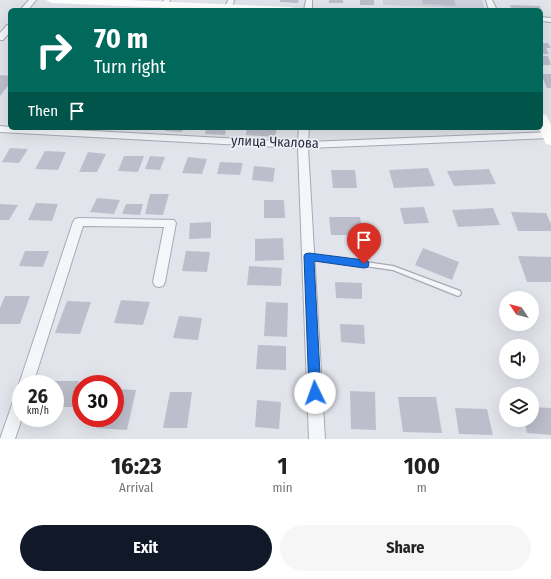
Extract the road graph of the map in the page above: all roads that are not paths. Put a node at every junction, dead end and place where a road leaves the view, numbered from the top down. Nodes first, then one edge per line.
1 (33, 0) edge
2 (51, 0) edge
3 (165, 5) edge
4 (229, 6) edge
5 (26, 8) edge
6 (260, 8) edge
7 (8, 29) edge
8 (0, 38) edge
9 (543, 122) edge
10 (19, 130) edge
11 (304, 130) edge
12 (550, 137) edge
13 (304, 145) junction
14 (309, 256) junction
15 (159, 282) dead end
16 (458, 293) dead end
17 (29, 375) edge
18 (12, 426) edge
19 (8, 439) edge
20 (318, 439) edge

1 - 5 street
2 - 3 street
3 - 4 street
4 - 6 street
7 - 8 street
9 - 12 street
10 - 13 street, улица Чкалова
11 - 13 street
12 - 13 street, улица Чкалова
13 - 14 street
14 - 16 lane
14 - 20 street
15 - 17 street
18 - 19 street

